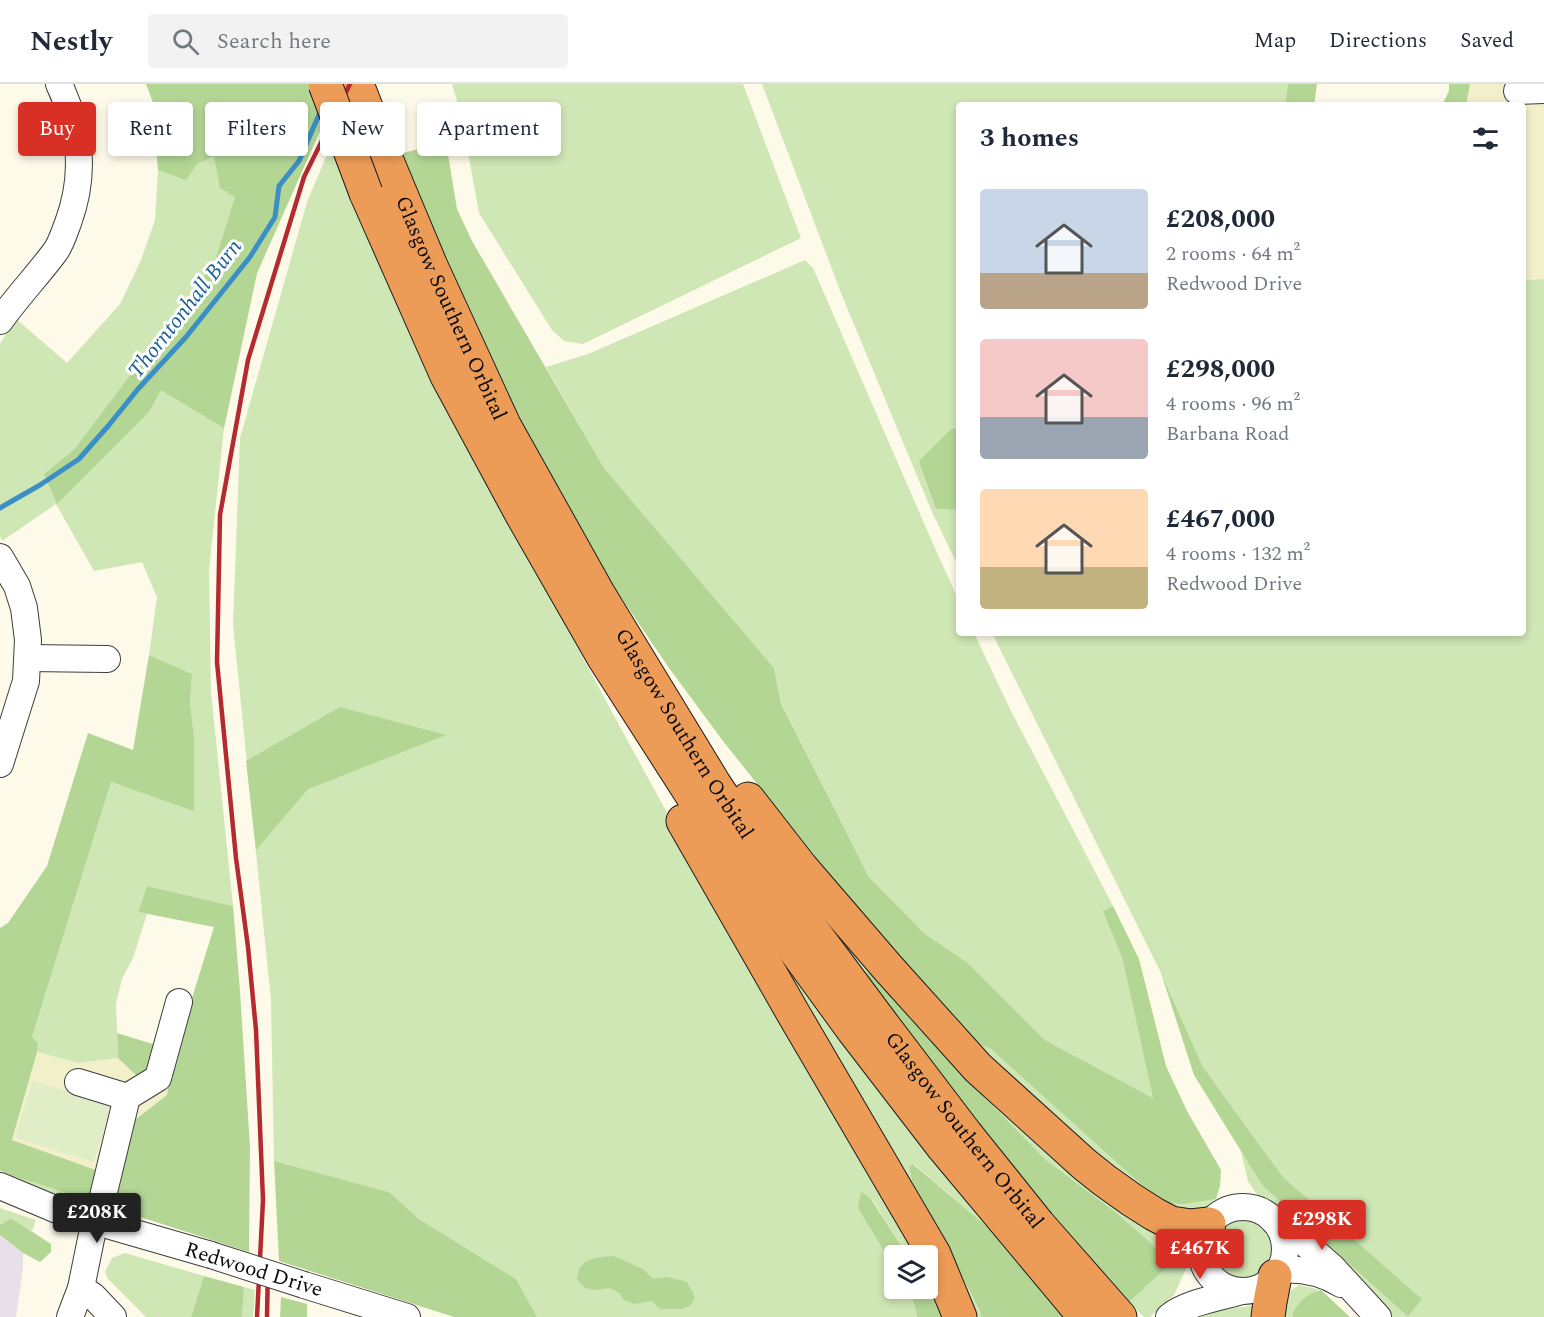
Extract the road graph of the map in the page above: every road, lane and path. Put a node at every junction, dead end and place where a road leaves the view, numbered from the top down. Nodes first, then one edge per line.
1 (59, 84) edge
2 (325, 84) edge
3 (357, 84) edge
4 (1544, 90) edge
5 (1517, 91) dead end
6 (0, 321) edge
7 (0, 557) edge
8 (618, 655) junction
9 (28, 658) junction
10 (107, 659) dead end
11 (0, 764) edge
12 (179, 1002) dead end
13 (78, 1082) dead end
14 (127, 1097) junction
15 (0, 1186) edge
16 (1273, 1220) junction
17 (97, 1221) junction
18 (1209, 1224) junction
19 (1202, 1261) junction
20 (1277, 1273) junction
21 (81, 1288) junction
22 (1352, 1290) junction
23 (1243, 1291) junction
24 (1106, 1315) edge
25 (1171, 1315) edge
26 (70, 1317) edge
27 (113, 1317) edge
28 (407, 1317) edge
29 (960, 1317) edge
30 (1269, 1317) edge
31 (1377, 1317) edge

1 - 6 street
2 - 8 highway, Glasgow Southern Orbital, bridge
3 - 8 highway, Glasgow Southern Orbital
4 - 5 street
7 - 9 street
8 - 18 highway
8 - 24 highway, Glasgow Southern Orbital
8 - 29 highway
9 - 10 street
9 - 11 street
12 - 14 street
13 - 14 street
14 - 17 street
15 - 17 street, Redwood Drive
16 - 18 street
16 - 20 street
16 - 22 street
17 - 21 street
17 - 28 street, Redwood Drive, bridge
18 - 19 street
19 - 23 street
19 - 25 street
20 - 22 street
20 - 23 street
20 - 30 highway
21 - 26 street
21 - 27 street
22 - 31 street
23 - 25 street

